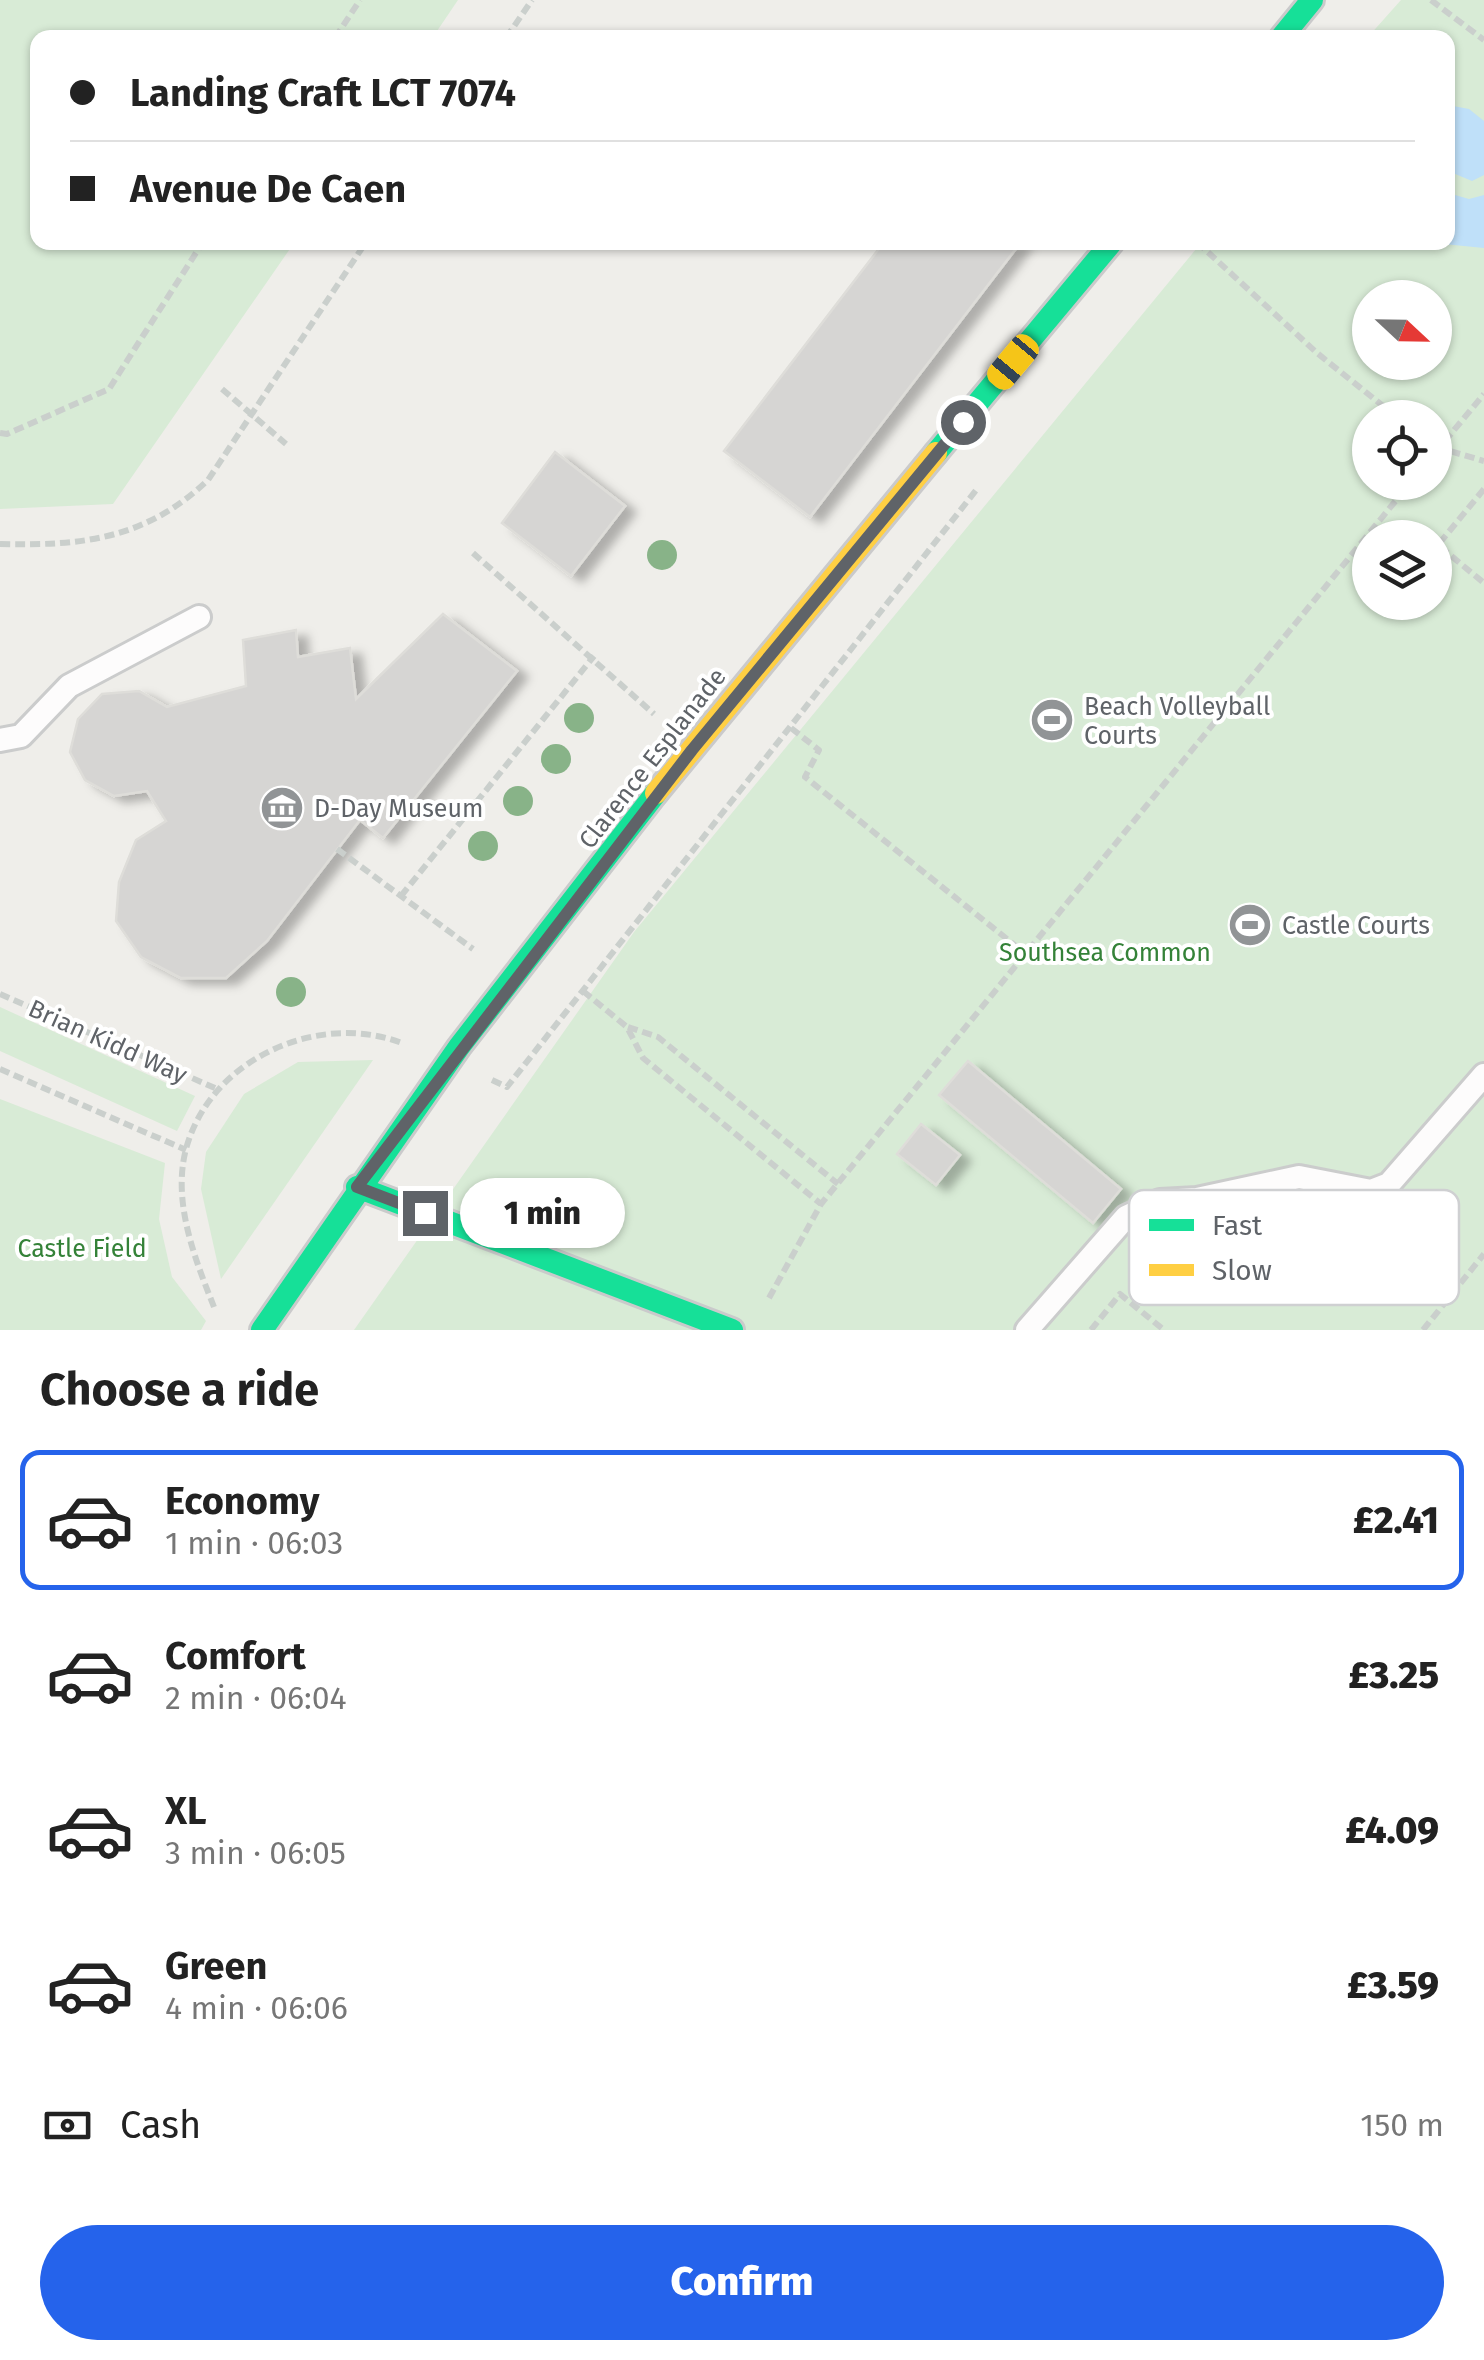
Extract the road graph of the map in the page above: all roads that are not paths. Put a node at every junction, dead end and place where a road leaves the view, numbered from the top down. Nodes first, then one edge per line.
1 (1312, 0) edge
2 (1288, 30) edge
3 (1105, 250) edge
4 (199, 617) dead end
5 (0, 740) edge
6 (1484, 1076) edge
7 (357, 1187) junction
8 (1239, 1190) edge
9 (1366, 1190) edge
10 (1374, 1190) edge
11 (1129, 1216) edge
12 (262, 1330) edge
13 (732, 1330) edge
14 (1027, 1330) edge

1 - 2 street
3 - 7 street, Clarence Esplanade
4 - 5 lane
6 - 10 lane
7 - 12 street, Clarence Esplanade
7 - 13 street
8 - 9 lane
11 - 14 lane

